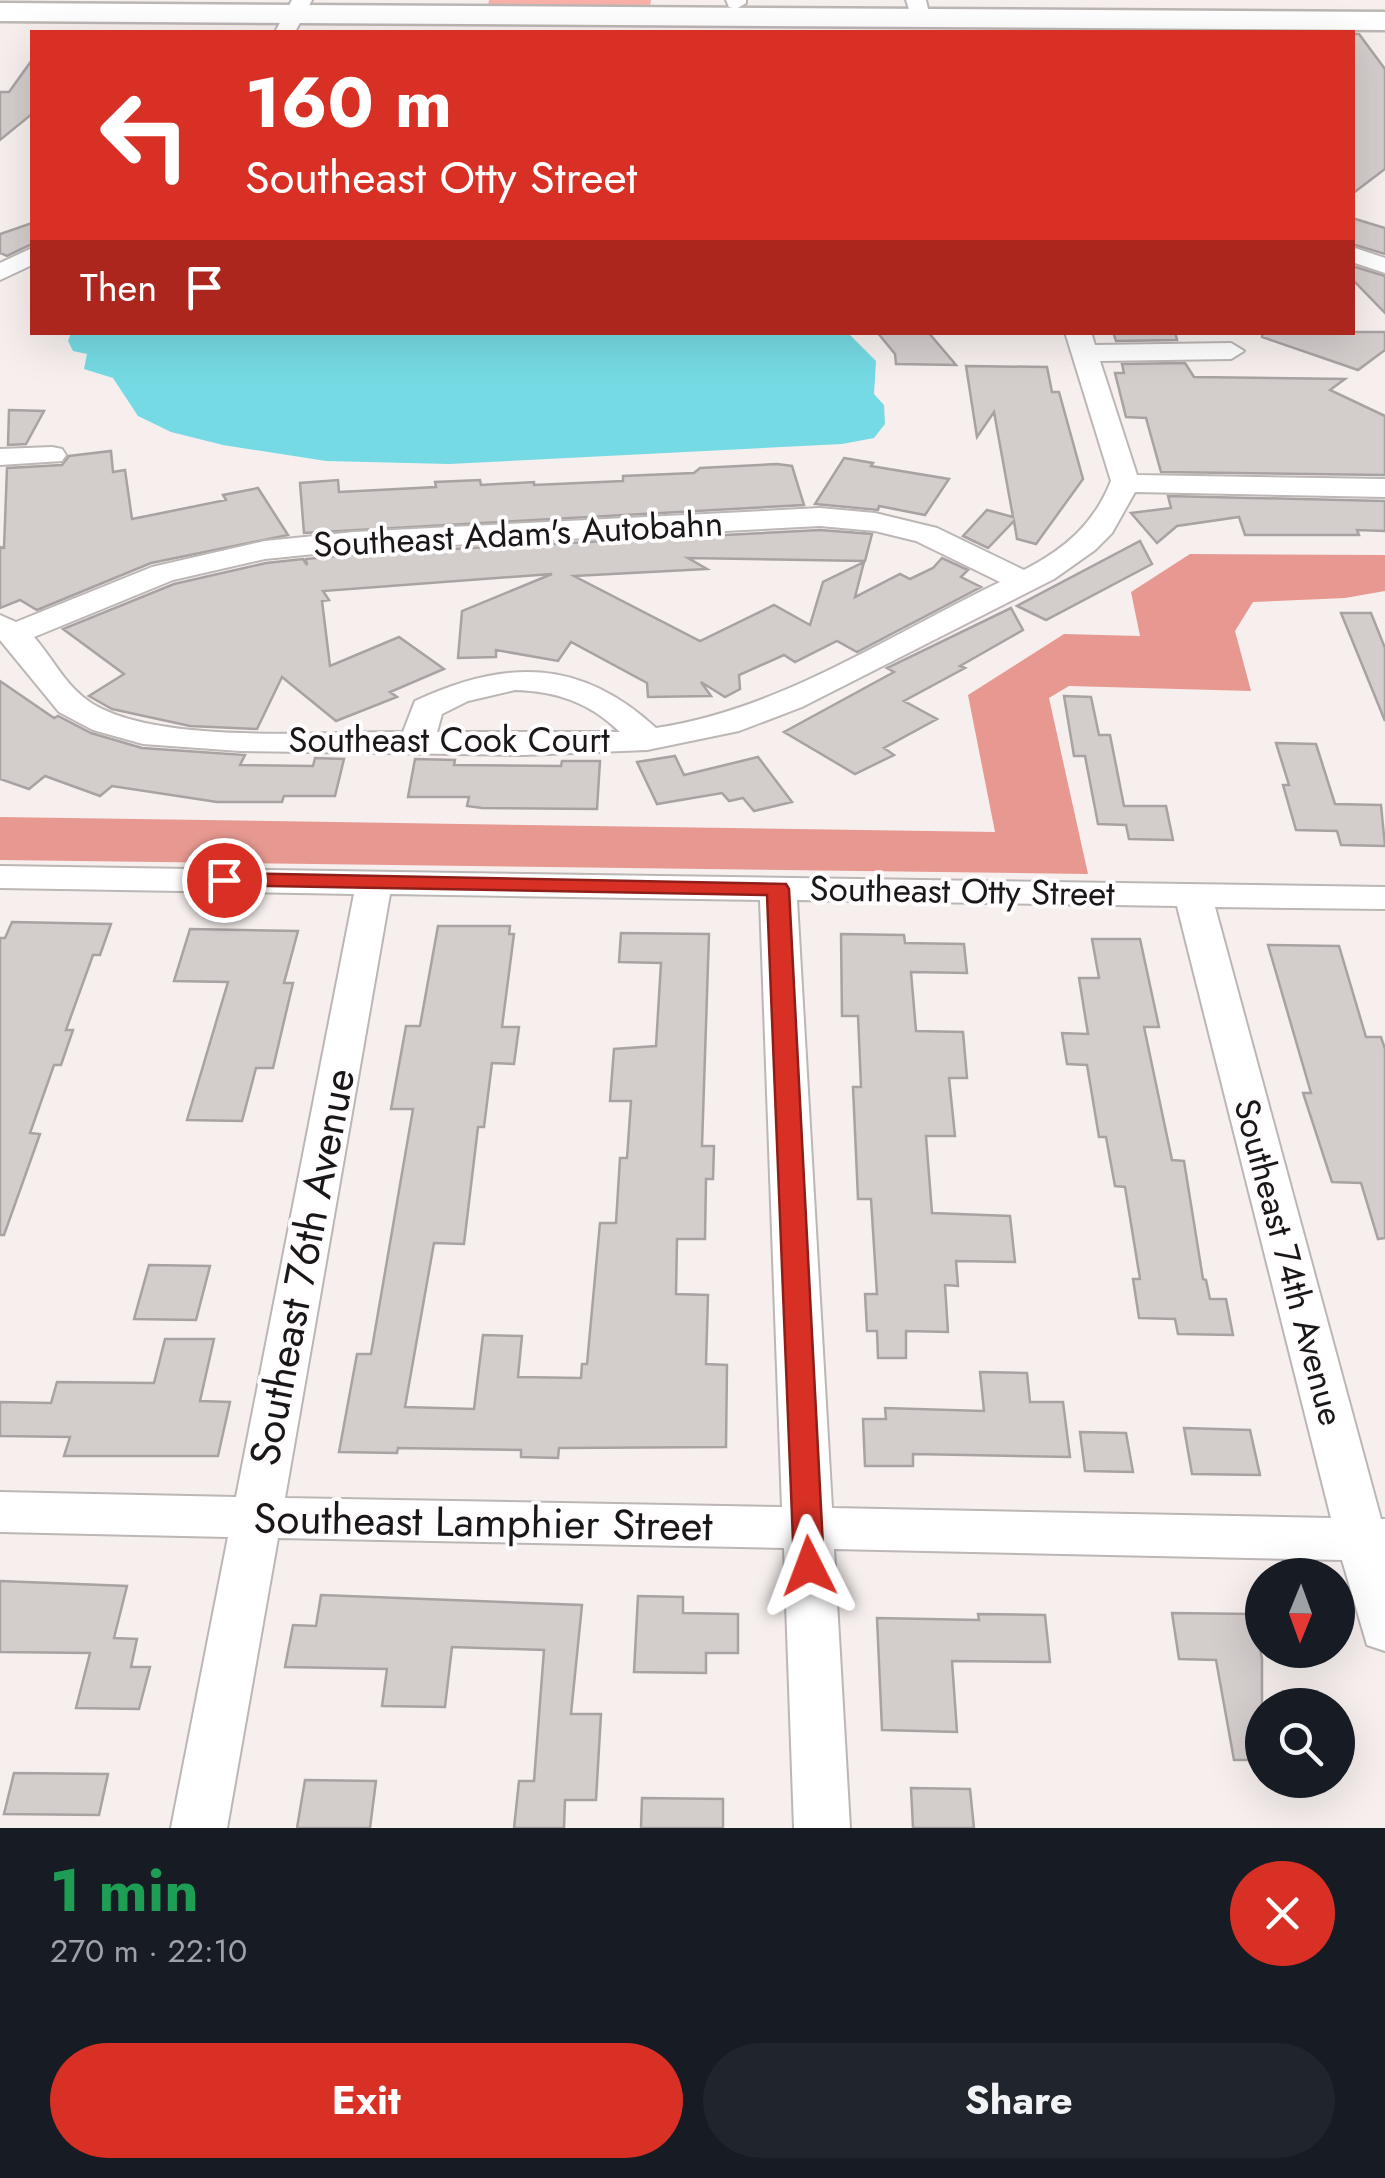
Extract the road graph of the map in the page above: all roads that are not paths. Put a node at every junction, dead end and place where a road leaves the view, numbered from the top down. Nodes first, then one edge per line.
1 (918, 9) edge
2 (0, 12) edge
3 (294, 15) edge
4 (1385, 21) edge
5 (1134, 26) edge
6 (1355, 255) edge
7 (30, 256) edge
8 (1385, 266) edge
9 (0, 273) edge
10 (1081, 343) edge
11 (1231, 351) dead end
12 (52, 455) dead end
13 (0, 457) edge
14 (1126, 481) junction
15 (1385, 488) edge
16 (1024, 582) junction
17 (7, 630) edge
18 (646, 738) junction
19 (417, 742) junction
20 (0, 877) edge
21 (374, 883) junction
22 (778, 889) junction
23 (1193, 895) junction
24 (1385, 898) edge
25 (0, 1512) edge
26 (255, 1518) junction
27 (807, 1528) junction
28 (1373, 1540) edge
29 (1385, 1629) edge
30 (200, 1828) edge
31 (822, 1828) edge

1 - 3 main road
1 - 5 main road
2 - 3 main road
4 - 5 main road
6 - 8 street
7 - 9 street
10 - 11 street
10 - 14 street
12 - 13 street
14 - 15 street
14 - 16 street, Southeast Cook Court
16 - 17 street, Southeast Adam's Autobahn
16 - 18 street, Southeast Cook Court
17 - 19 street, Southeast Cook Court
18 - 19 street, Southeast Cook Court
18 - 19 street
20 - 21 street, Southeast Otty Street
21 - 22 street, Southeast Otty Street
21 - 26 street, Southeast 76th Avenue
22 - 23 street, Southeast Otty Street
22 - 27 street
23 - 24 street, Southeast Otty Street
23 - 28 street, Southeast 74th Avenue
25 - 26 street, Southeast Lamphier Street
26 - 27 street, Southeast Lamphier Street
26 - 30 street, Southeast 76th Avenue
27 - 28 street, Southeast Lamphier Street
27 - 31 street
28 - 29 street, Southeast 74th Avenue

